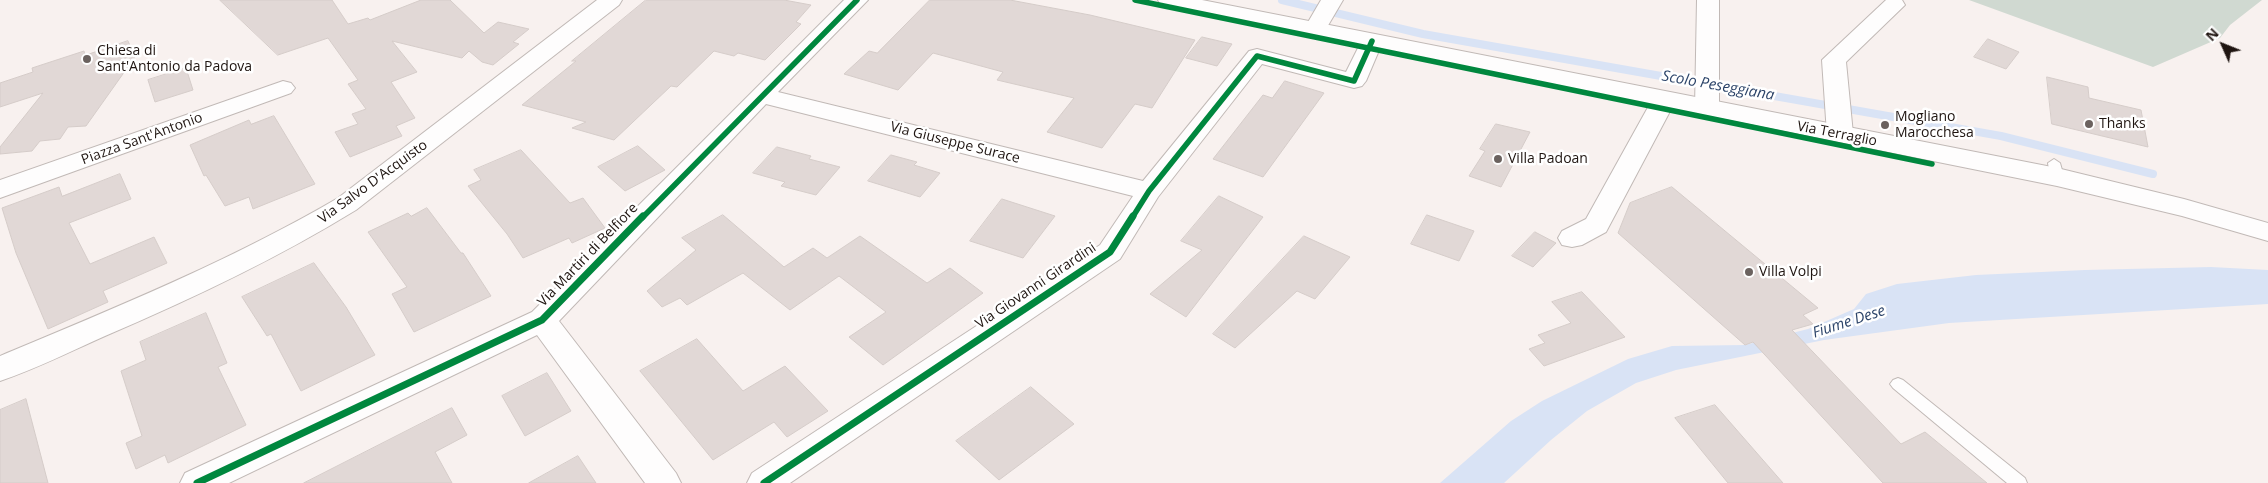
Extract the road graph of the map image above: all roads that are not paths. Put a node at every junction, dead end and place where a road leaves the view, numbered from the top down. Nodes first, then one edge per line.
1 (611, 0) edge
2 (858, 0) edge
3 (1169, 0) edge
4 (1708, 0) edge
5 (1894, 5) dead end
6 (1325, 13) edge
7 (1370, 48) junction
8 (283, 88) dead end
9 (1707, 92) junction
10 (760, 95) junction
11 (1664, 100) junction
12 (1839, 116) junction
13 (0, 189) edge
14 (1149, 191) junction
15 (2268, 232) edge
16 (1572, 238) dead end
17 (542, 320) junction
18 (0, 369) edge
19 (1898, 384) dead end
20 (197, 483) edge
21 (664, 483) edge
22 (764, 483) edge
23 (2019, 483) edge

1 - 18 street, Via Salvo D'Acquisto
2 - 10 street, Via Martiri di Belfiore
3 - 6 street, Via Terraglio
4 - 9 street
5 - 12 street
6 - 7 street, Via Terraglio
7 - 11 street, Via Terraglio
7 - 14 street, Via Giovanni Girardini
8 - 13 street, Piazza Sant'Antonio
9 - 11 street, Via Terraglio
9 - 12 street, Via Terraglio
10 - 14 street, Via Giuseppe Surace
10 - 17 street, Via Martiri di Belfiore
11 - 16 street
12 - 15 street, Via Terraglio
14 - 22 street, Via Giovanni Girardini
17 - 20 street, Via Martiri di Belfiore
17 - 21 street, Via Martiri di Belfiore
19 - 23 lane

